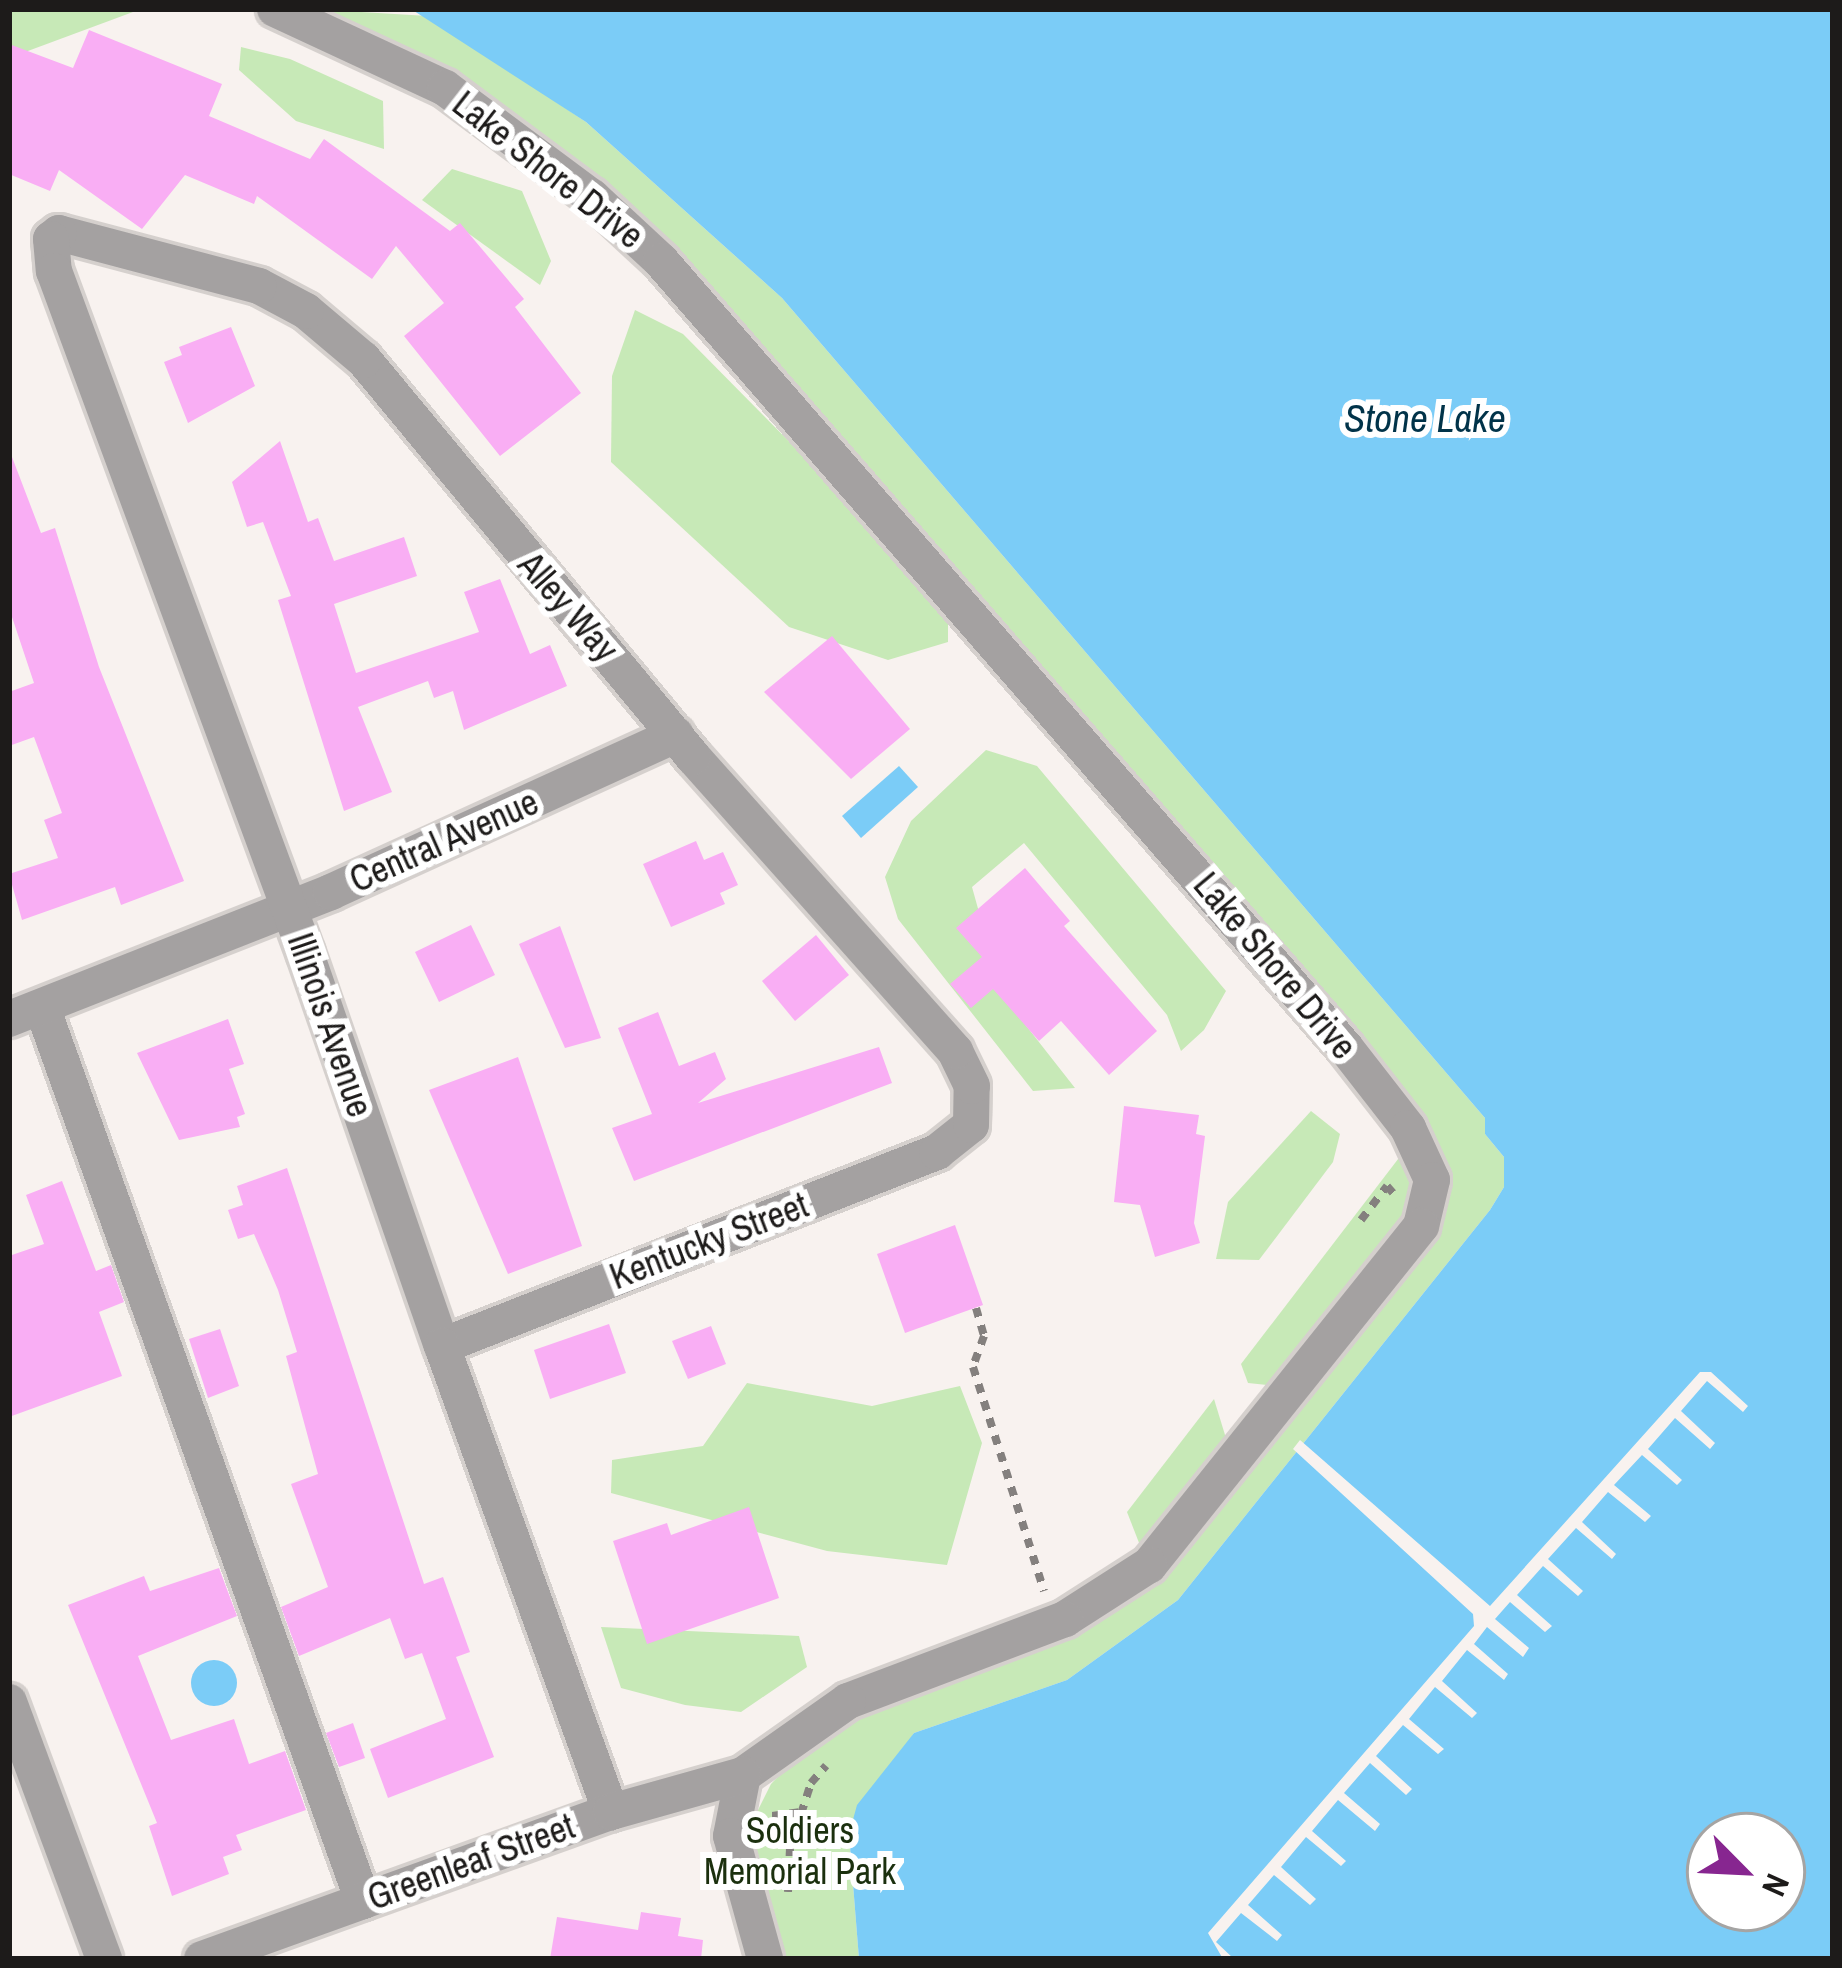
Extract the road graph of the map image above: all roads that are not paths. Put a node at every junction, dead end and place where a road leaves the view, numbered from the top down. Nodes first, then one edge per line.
1 (274, 9) edge
2 (51, 239) joint
3 (676, 735) junction
4 (289, 910) junction
5 (26, 1013) edge
6 (971, 1125) joint
7 (442, 1346) junction
8 (9, 1702) edge
9 (743, 1775) junction
10 (611, 1812) junction
11 (363, 1901) junction
12 (104, 1959) edge
13 (202, 1959) edge
14 (765, 1959) edge

1 - 9 street, Lake Shore Drive
2 - 3 street, Alley Way
2 - 4 street, Illinois Avenue
3 - 4 street, Central Avenue
3 - 6 street, Alley Way
4 - 5 street, Central Avenue
4 - 7 street, Illinois Avenue
5 - 11 street
6 - 7 street, Kentucky Street
7 - 10 street, Illinois Avenue
8 - 12 street
9 - 10 street, Greenleaf Street
9 - 14 street
10 - 11 street, Greenleaf Street
11 - 13 street, Greenleaf Street

